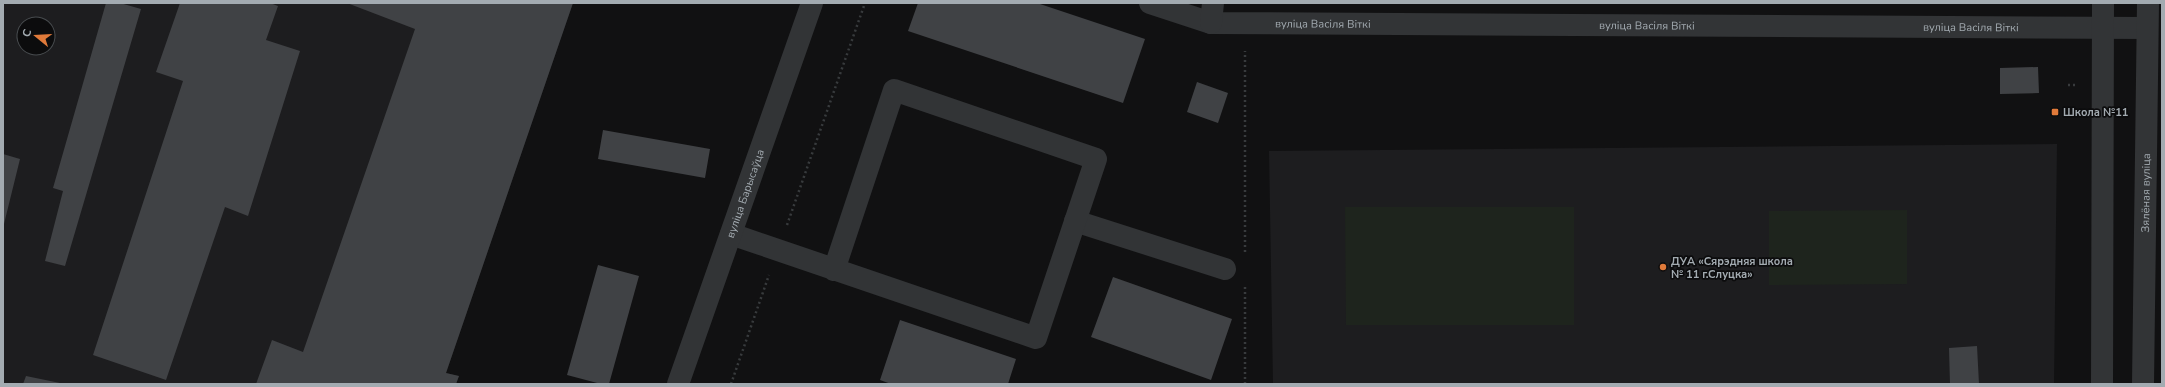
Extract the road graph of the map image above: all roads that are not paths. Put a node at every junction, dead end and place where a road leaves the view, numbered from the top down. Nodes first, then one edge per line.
1 (812, 3) edge
2 (1150, 3) edge
3 (2103, 3) edge
4 (2148, 3) edge
5 (1212, 13) edge
6 (2102, 27) junction
7 (2147, 28) junction
8 (2154, 187) edge
9 (1075, 221) junction
10 (731, 234) junction
11 (1225, 269) dead end
12 (834, 270) junction
13 (678, 384) edge
14 (2102, 384) edge
15 (2143, 384) edge

1 - 10 street, вуліца Барысаўца
2 - 5 street, вуліца Васіля Віткі
3 - 6 street
4 - 7 street, Зялёная вуліца
5 - 6 street, вуліца Васіля Віткі
6 - 7 street, вуліца Васіля Віткі
6 - 14 street
7 - 8 street, Зялёная вуліца
8 - 15 street, Зялёная вуліца
9 - 11 street
9 - 12 street
9 - 12 street
10 - 12 street
10 - 13 street, вуліца Барысаўца

